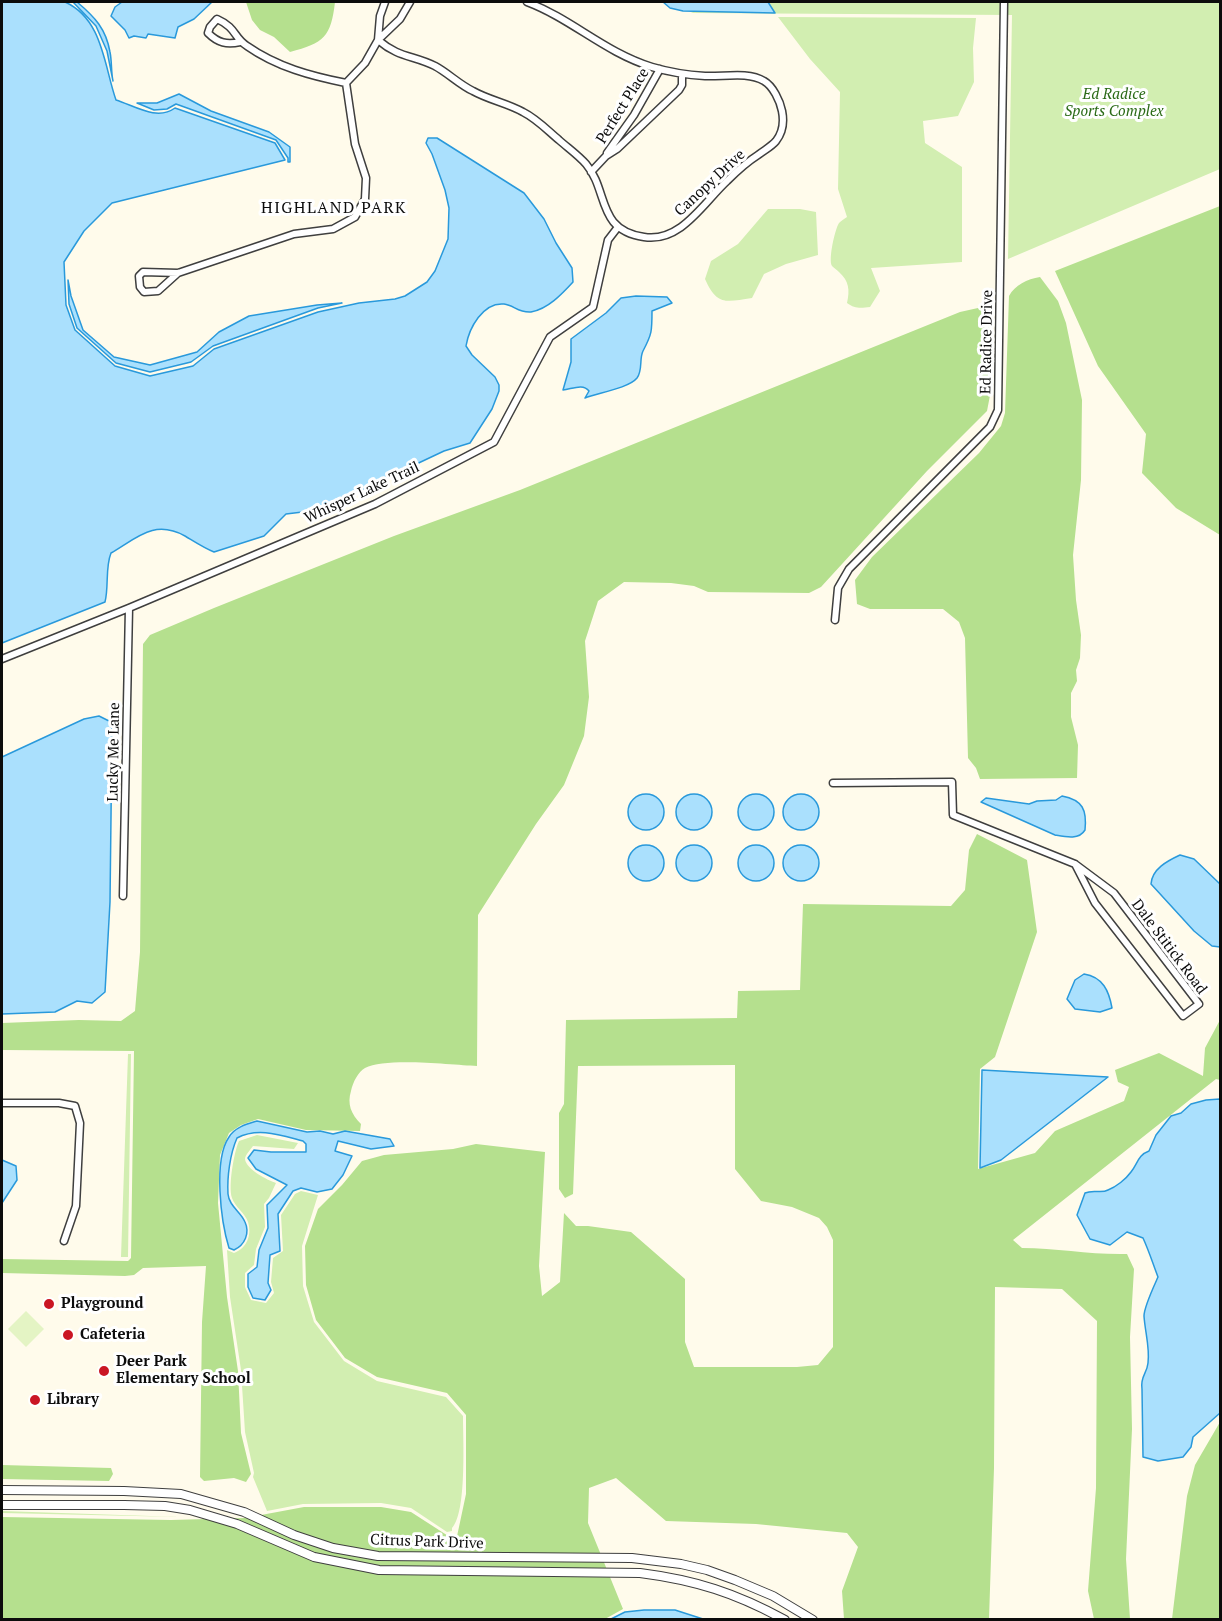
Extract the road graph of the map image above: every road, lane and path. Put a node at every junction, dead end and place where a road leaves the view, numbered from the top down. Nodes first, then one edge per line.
1 (385, 2) edge
2 (410, 2) edge
3 (527, 2) edge
4 (1004, 2) edge
5 (378, 40) junction
6 (240, 42) junction
7 (660, 69) junction
8 (682, 74) junction
9 (346, 83) junction
10 (606, 156) junction
11 (591, 172) junction
12 (618, 227) junction
13 (178, 273) junction
14 (129, 608) junction
15 (835, 620) dead end
16 (2, 659) edge
17 (833, 783) dead end
18 (1075, 864) junction
19 (123, 896) dead end
20 (2, 1103) edge
21 (64, 1241) dead end
22 (2, 1490) edge
23 (2, 1505) edge
24 (550, 1557) junction
25 (550, 1572) junction
26 (785, 1620) edge
27 (813, 1620) edge

1 - 5 street
2 - 5 street
3 - 7 street, Canopy Drive
4 - 15 street, Ed Radice Drive
5 - 9 street
5 - 11 street
6 - 6 street
6 - 9 street
7 - 8 street, Canopy Drive
7 - 10 street, Perfect Place
8 - 10 street, Perfect Place
8 - 12 street, Canopy Drive
9 - 13 street
10 - 11 street, Perfect Place
11 - 12 street
12 - 14 street, Whisper Lake Trail
13 - 13 street
14 - 16 street, Whisper Lake Trail
14 - 19 street, Lucky Me Lane
17 - 18 street, Dale Stitick Road
18 - 18 street, Dale Stitick Road
20 - 21 street
22 - 24 street, Citrus Park Drive
23 - 25 street, Citrus Park Drive
24 - 25 street
24 - 27 street, Citrus Park Drive
25 - 26 street, Citrus Park Drive

